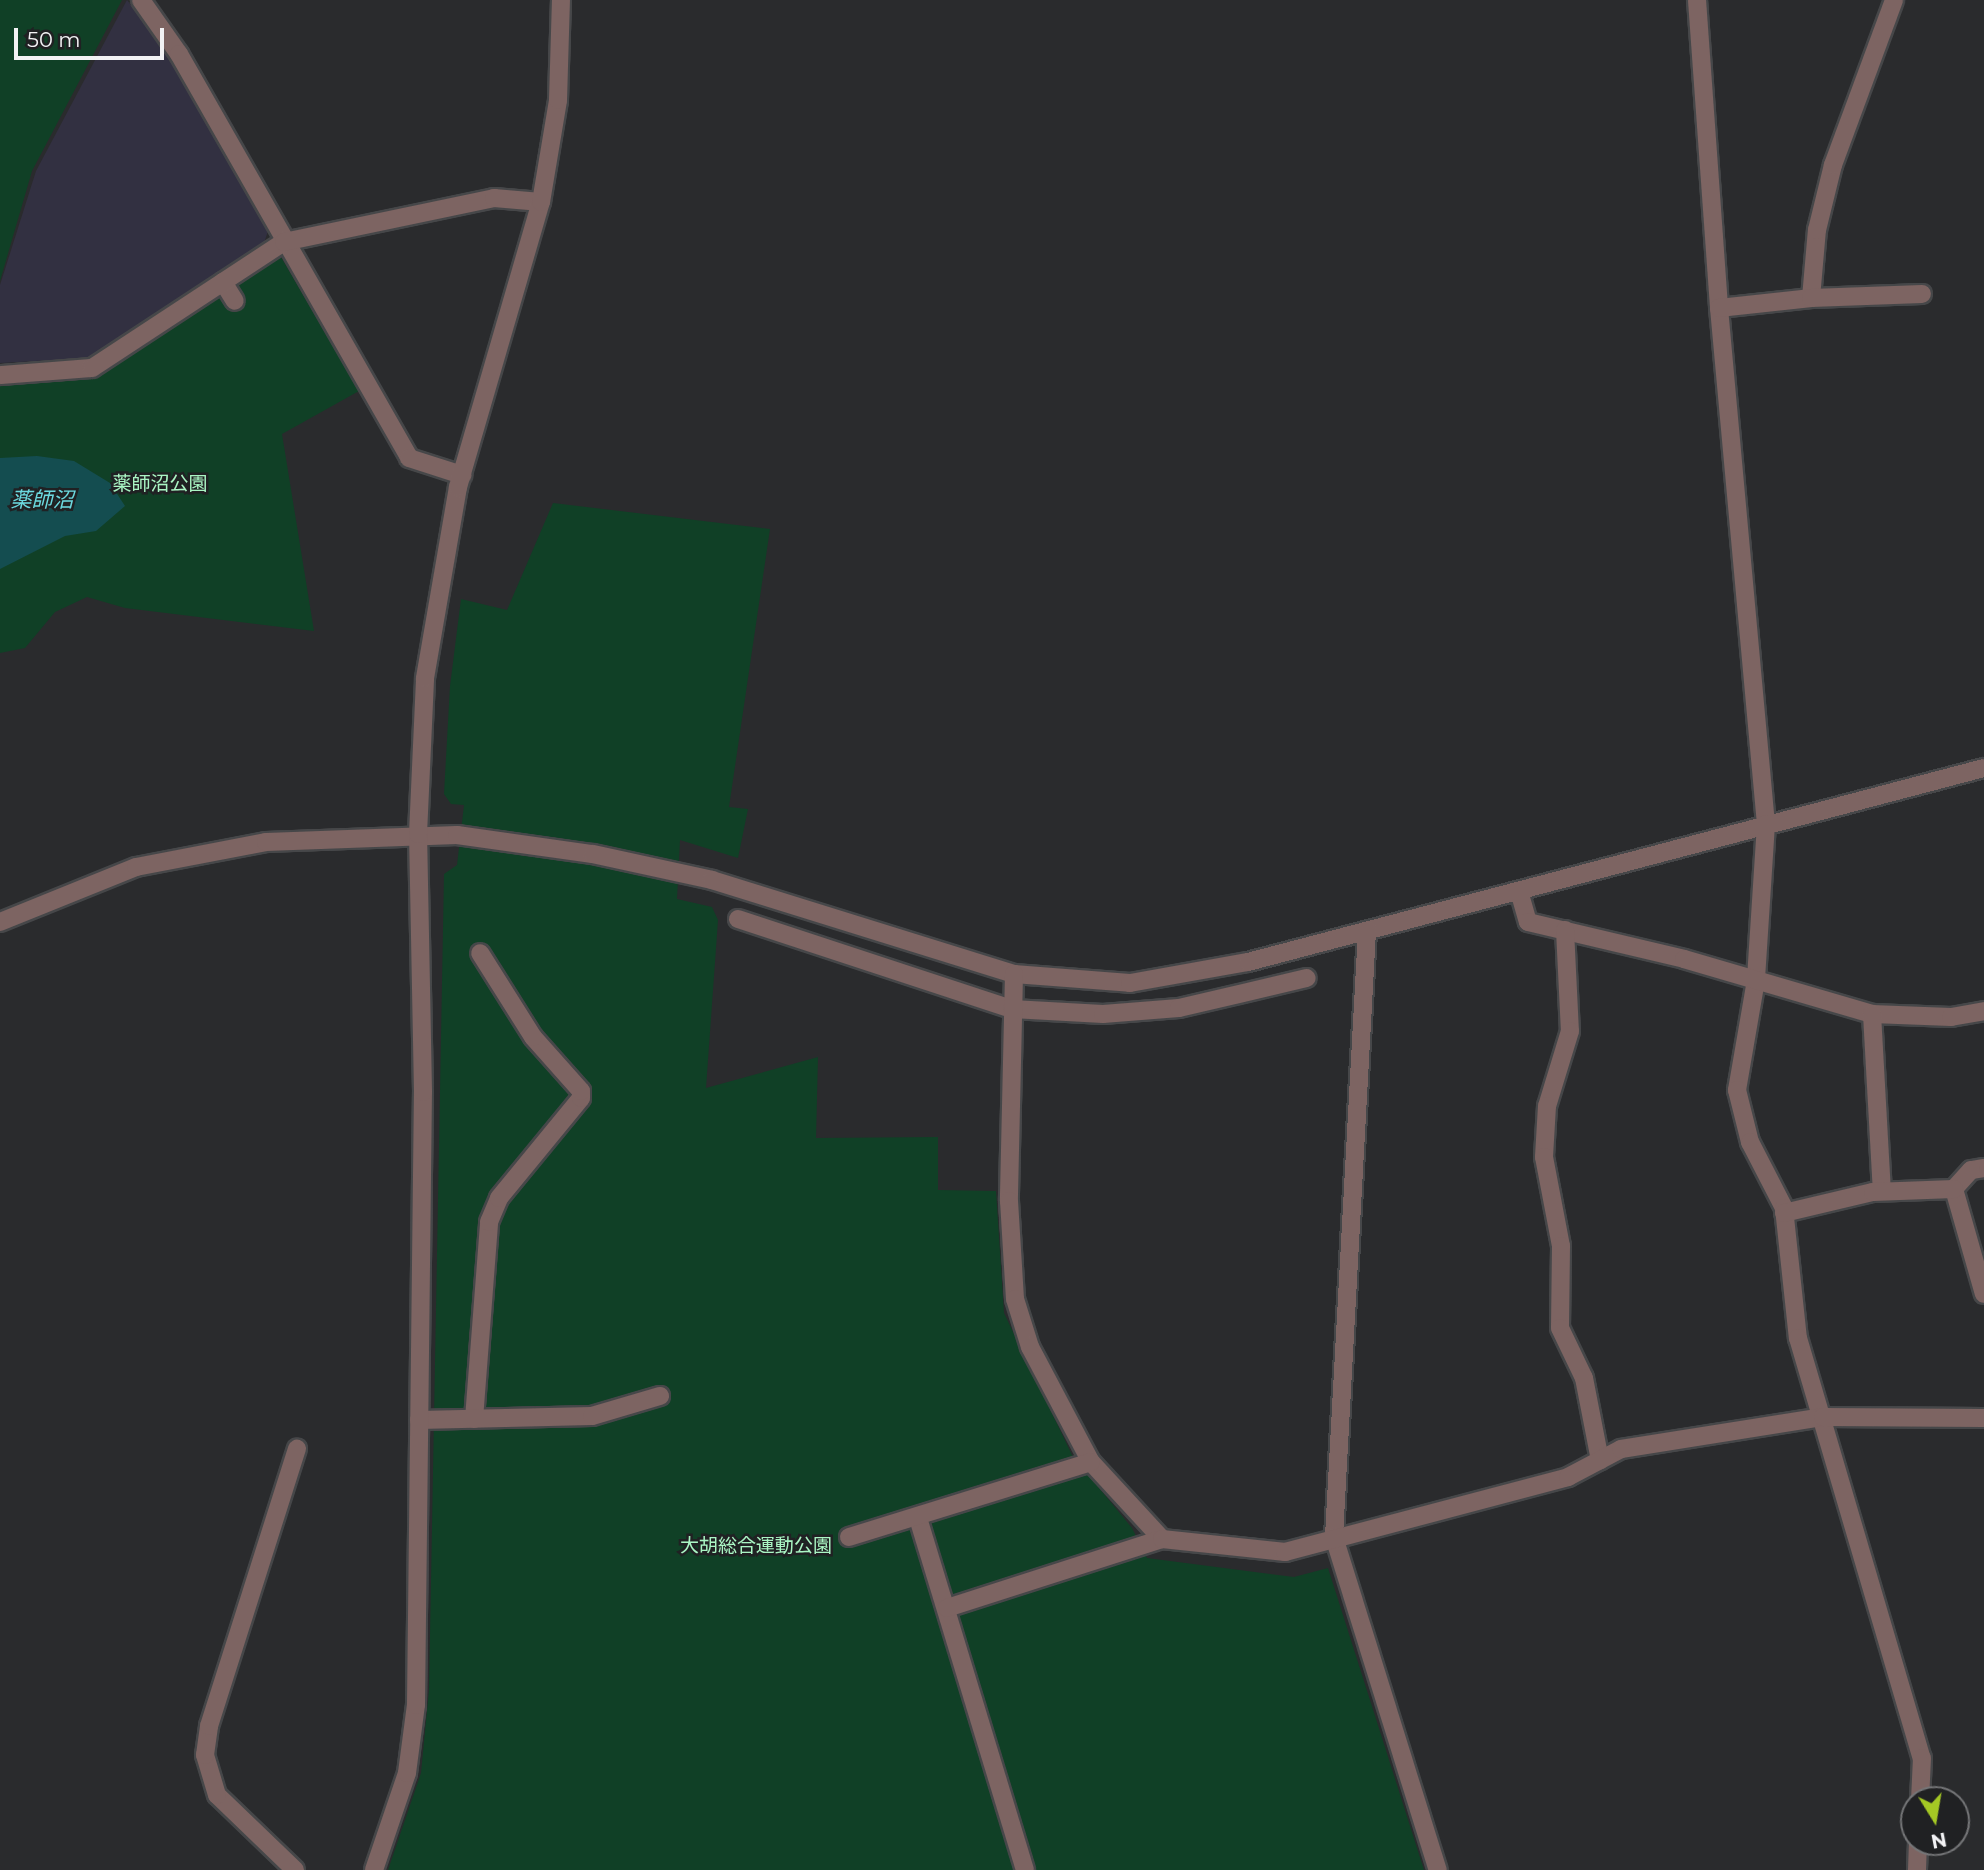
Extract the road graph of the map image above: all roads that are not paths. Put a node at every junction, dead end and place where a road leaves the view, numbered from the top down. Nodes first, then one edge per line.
1 (141, 0) edge
2 (561, 0) edge
3 (1698, 0) edge
4 (1894, 0) edge
5 (541, 202) junction
6 (284, 242) junction
7 (223, 282) junction
8 (1922, 294) dead end
9 (1811, 298) junction
10 (235, 301) dead end
11 (1719, 308) junction
12 (0, 375) edge
13 (461, 475) junction
14 (1984, 768) edge
15 (1766, 824) junction
16 (418, 834) junction
17 (1519, 891) junction
18 (738, 919) dead end
19 (837, 920) junction
20 (0, 922) edge
21 (1367, 930) junction
22 (1565, 930) junction
23 (829, 946) junction
24 (480, 953) dead end
25 (1248, 962) junction
26 (1014, 974) junction
27 (1307, 978) dead end
28 (1174, 979) junction
29 (1756, 981) junction
30 (1255, 989) junction
31 (1179, 1008) junction
32 (1012, 1009) junction
33 (1984, 1011) edge
34 (1871, 1014) junction
35 (1984, 1168) edge
36 (1954, 1189) junction
37 (1882, 1191) junction
38 (1784, 1213) junction
39 (1984, 1294) edge
40 (660, 1396) dead end
41 (1823, 1416) junction
42 (1984, 1418) edge
43 (474, 1419) junction
44 (419, 1420) junction
45 (297, 1449) dead end
46 (1600, 1460) junction
47 (1091, 1462) junction
48 (918, 1518) junction
49 (849, 1537) dead end
50 (1334, 1537) junction
51 (1163, 1539) junction
52 (947, 1608) junction
53 (1921, 1786) edge
54 (295, 1870) edge
55 (374, 1870) edge
56 (1025, 1870) edge
57 (1438, 1870) edge

1 - 6 street
2 - 5 street
3 - 11 street
4 - 9 street
5 - 6 street
5 - 13 street
6 - 7 street
6 - 13 street
7 - 10 street
7 - 12 street
8 - 9 street
9 - 11 street
11 - 15 street
13 - 16 street
14 - 15 street
15 - 17 street
15 - 29 street
16 - 19 street
16 - 20 street
16 - 44 street
17 - 21 street
17 - 22 street
18 - 23 street
19 - 23 street
19 - 26 street
21 - 25 street
21 - 50 street
22 - 29 street
22 - 46 street
23 - 32 street
24 - 43 street
25 - 28 street
25 - 30 street
26 - 28 street
26 - 32 street
27 - 30 street
28 - 31 street
29 - 34 street
29 - 38 street
30 - 31 street
31 - 32 street
32 - 47 street
33 - 34 street
34 - 37 street
35 - 36 street
36 - 37 street
36 - 39 street
37 - 38 street
38 - 41 street
40 - 43 street
41 - 42 street
41 - 46 street
41 - 53 street
43 - 44 street
44 - 55 street
45 - 54 street
46 - 50 street
47 - 48 street
47 - 51 street
48 - 49 street
48 - 52 street
50 - 51 street
50 - 57 street
51 - 52 street
52 - 56 street

